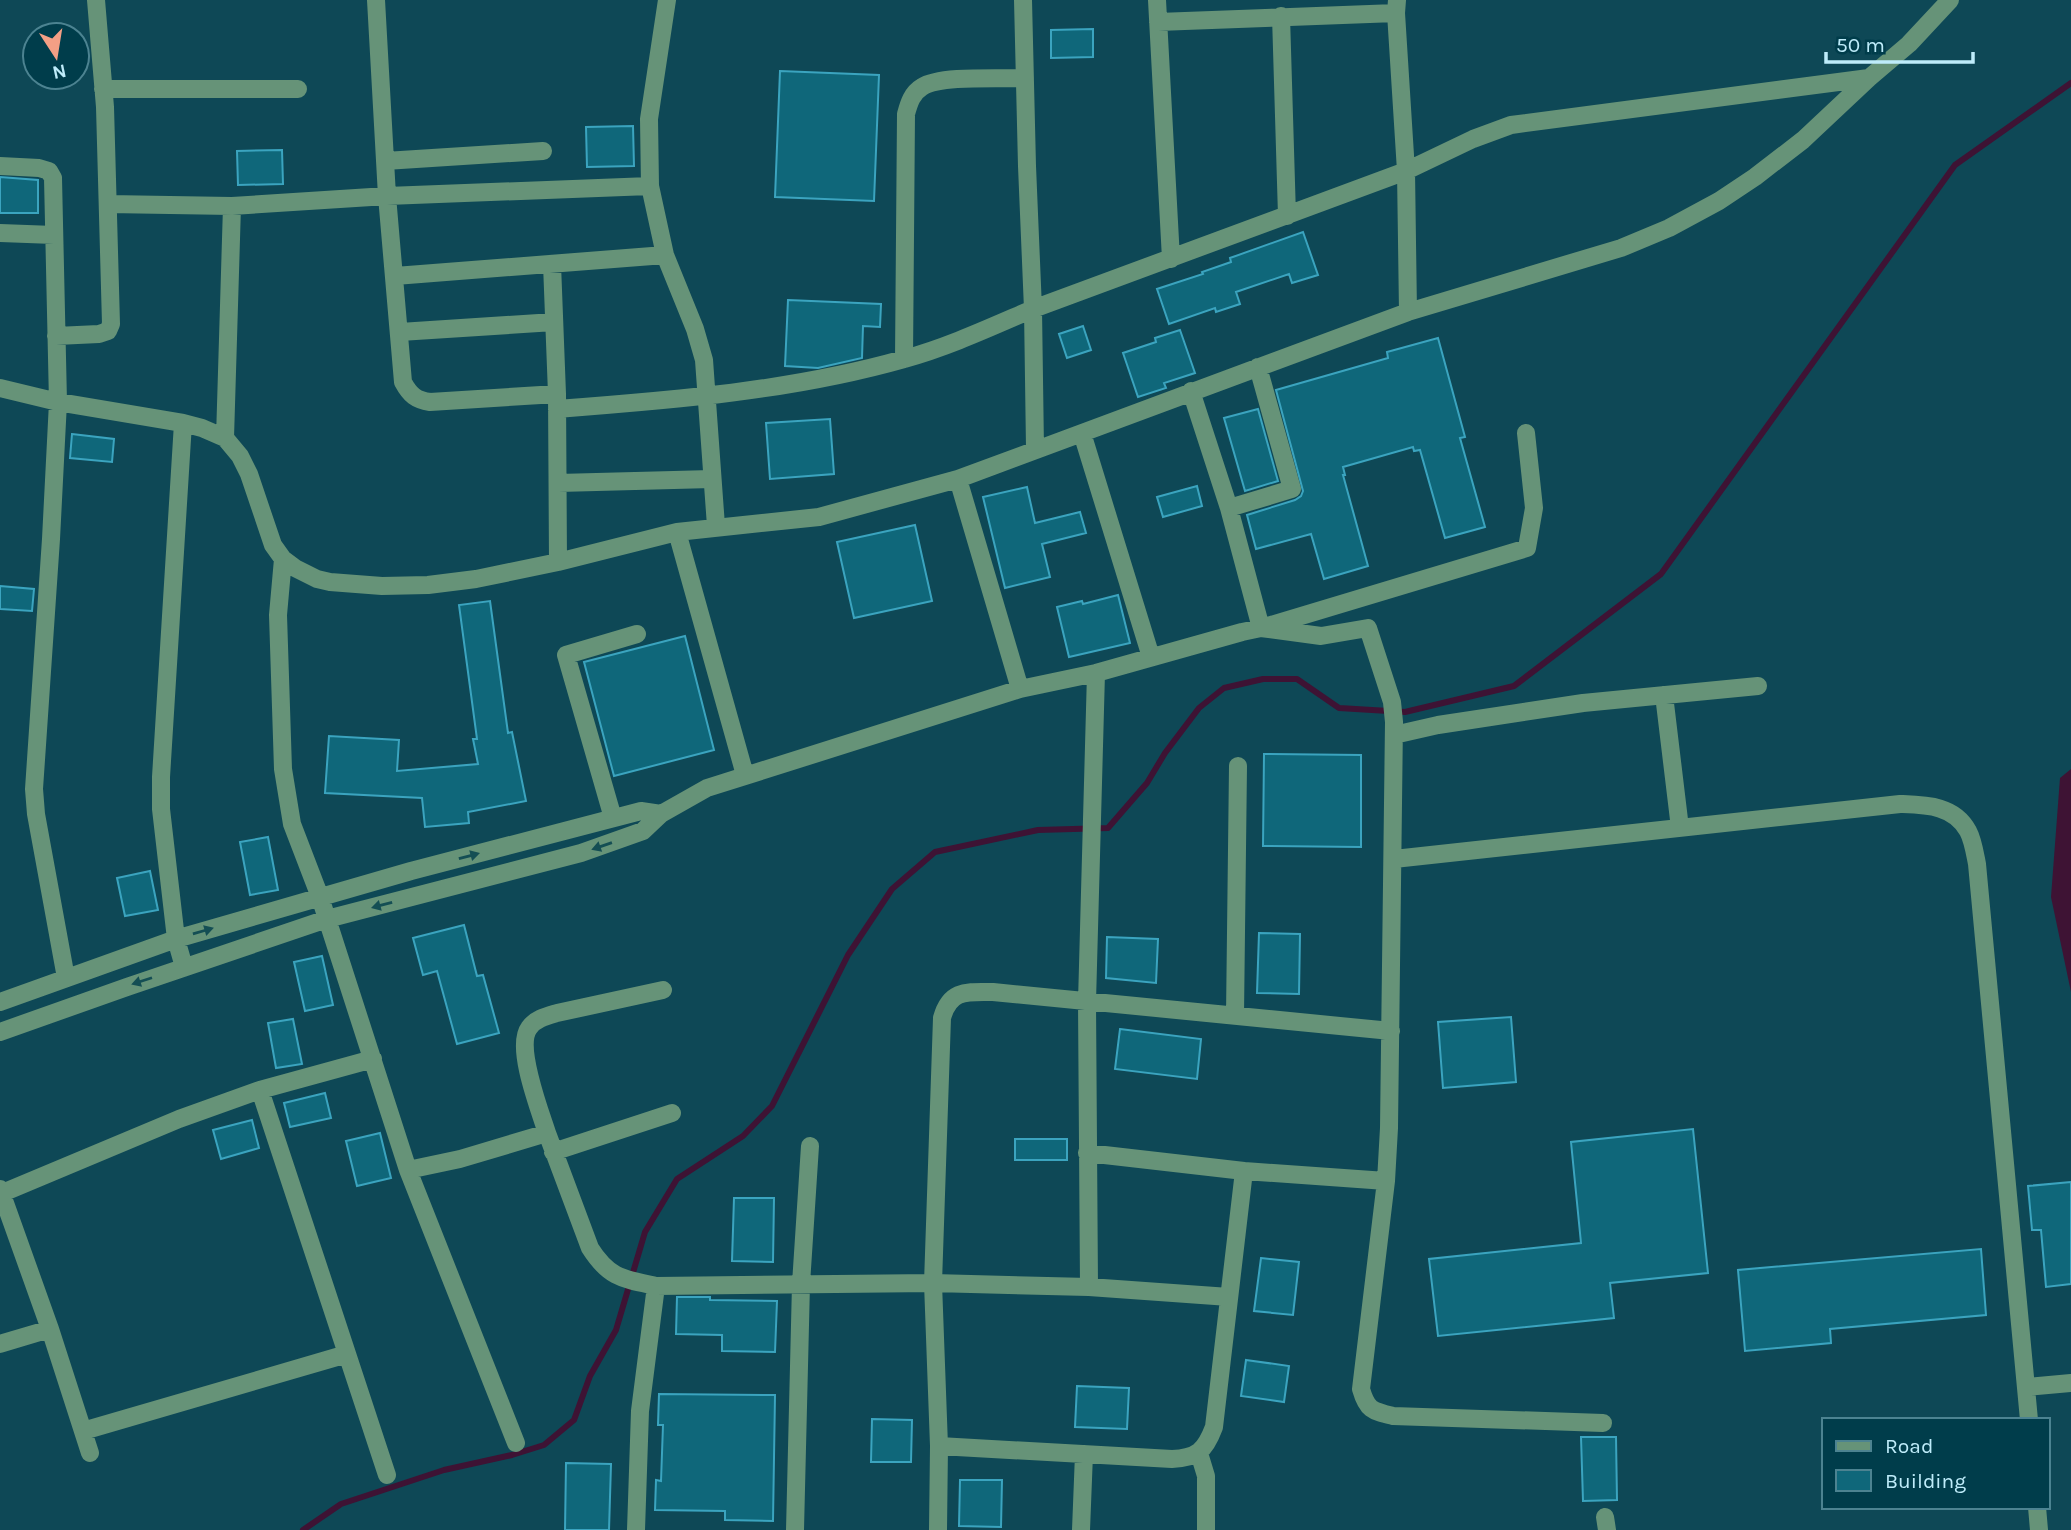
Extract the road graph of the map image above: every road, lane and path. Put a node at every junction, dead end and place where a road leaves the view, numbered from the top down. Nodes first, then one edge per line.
1 (96, 0) edge
2 (376, 0) edge
3 (667, 0) edge
4 (1023, 0) edge
5 (1157, 0) edge
6 (1950, 0) edge
7 (1397, 7) edge
8 (1281, 16) junction
9 (1158, 22) junction
10 (1025, 78) junction
11 (1869, 78) junction
12 (103, 89) junction
13 (298, 89) dead end
14 (543, 151) dead end
15 (385, 161) junction
16 (0, 166) edge
17 (1406, 172) junction
18 (650, 186) junction
19 (387, 197) junction
20 (108, 204) junction
21 (232, 206) junction
22 (1287, 216) junction
23 (0, 233) edge
24 (54, 235) junction
25 (665, 255) junction
26 (1171, 259) junction
27 (552, 264) junction
28 (395, 276) junction
29 (1033, 309) junction
30 (1408, 312) junction
31 (554, 322) junction
32 (400, 332) junction
33 (56, 336) junction
34 (904, 359) junction
35 (1258, 367) junction
36 (0, 388) edge
37 (1191, 391) junction
38 (708, 397) junction
39 (557, 401) junction
40 (58, 402) junction
41 (183, 423) junction
42 (1082, 433) junction
43 (1526, 433) dead end
44 (225, 438) junction
45 (1035, 449) junction
46 (712, 479) junction
47 (958, 479) junction
48 (558, 483) junction
49 (1228, 508) junction
50 (716, 526) junction
51 (677, 532) junction
52 (283, 559) junction
53 (558, 562) junction
54 (1261, 628) junction
55 (637, 634) dead end
56 (1151, 657) junction
57 (1096, 673) junction
58 (1758, 686) dead end
59 (1020, 689) junction
60 (1664, 695) junction
61 (1394, 729) junction
62 (1238, 766) dead end
63 (745, 775) junction
64 (661, 814) junction
65 (613, 818) junction
66 (1680, 828) junction
67 (1394, 859) junction
68 (320, 897) junction
69 (327, 919) junction
70 (176, 939) junction
71 (184, 967) junction
72 (66, 978) junction
73 (663, 990) dead end
74 (0, 1002) edge
75 (1087, 1002) junction
76 (1236, 1015) junction
77 (1391, 1031) junction
78 (0, 1032) edge
79 (373, 1059) junction
80 (260, 1090) junction
81 (672, 1113) dead end
82 (547, 1133) junction
83 (810, 1146) dead end
84 (553, 1152) junction
85 (1087, 1153) junction
86 (408, 1170) junction
87 (1244, 1171) junction
88 (1386, 1181) junction
89 (0, 1192) edge
90 (933, 1283) junction
91 (801, 1284) junction
92 (653, 1286) junction
93 (1089, 1287) junction
94 (1229, 1297) junction
95 (50, 1329) junction
96 (0, 1344) edge
97 (347, 1354) junction
98 (2071, 1382) edge
99 (2026, 1387) junction
100 (2029, 1418) edge
101 (1603, 1423) dead end
102 (83, 1431) junction
103 (516, 1443) dead end
104 (939, 1446) junction
105 (90, 1453) dead end
106 (1199, 1453) junction
107 (1084, 1454) junction
108 (387, 1475) dead end
109 (2037, 1509) edge
110 (636, 1530) edge
111 (795, 1530) edge
112 (938, 1530) edge
113 (1082, 1530) edge
114 (1206, 1530) edge
115 (2039, 1530) edge

1 - 12 street
2 - 15 street
3 - 18 street
4 - 10 street
5 - 9 street
6 - 11 street
7 - 8 street
7 - 17 street
8 - 9 street
8 - 22 street
9 - 26 street
10 - 29 street
10 - 34 street
11 - 17 street
11 - 30 street
12 - 13 street
12 - 20 street
14 - 15 street
15 - 19 street
16 - 24 street
17 - 22 street
17 - 30 street
18 - 19 street
18 - 25 street
19 - 21 street
19 - 28 street
20 - 21 street
20 - 33 street
21 - 44 street
22 - 26 street
23 - 24 street
24 - 33 street
25 - 27 street
25 - 38 street
26 - 29 street
27 - 28 street
27 - 31 street
28 - 32 street
29 - 34 street
29 - 45 street
30 - 35 street
31 - 32 street
31 - 39 street
32 - 39 street
33 - 40 street
34 - 38 street
35 - 37 street
35 - 49 street
36 - 40 street
37 - 42 street
37 - 49 street
38 - 39 street
38 - 46 street
39 - 48 street
40 - 41 street
40 - 72 street
41 - 44 street
41 - 70 street
42 - 45 street
42 - 56 street
43 - 54 street
44 - 52 street
45 - 47 street
46 - 48 street
46 - 50 street
47 - 50 street
47 - 59 street
48 - 53 street
49 - 54 street
50 - 51 street
51 - 53 street
51 - 63 street
52 - 53 street
52 - 68 street
54 - 56 street
54 - 61 street
55 - 65 street
56 - 57 street
57 - 59 street
57 - 75 street
58 - 60 street
59 - 63 street
60 - 61 street
60 - 66 street
61 - 67 street
62 - 76 street
63 - 64 street
64 - 65 street
64 -> 69 street
68 -> 65 street
66 - 67 street
66 - 99 street
67 - 77 street
68 - 69 street
70 -> 68 street
69 - 71 street
69 - 79 street
70 - 71 street
70 - 72 street
71 -> 78 street
72 - 74 street
73 - 82 street
75 - 76 street
75 - 85 street
75 - 90 street
76 - 77 street
77 - 88 street
79 - 80 street
79 - 86 street
80 - 89 street
80 - 97 street
81 - 84 street
82 - 84 street
82 - 86 street
83 - 91 street
84 - 92 street
85 - 87 street
85 - 93 street
86 - 103 street
87 - 88 street
87 - 94 street
88 - 101 street
89 - 95 street
90 - 91 street
90 - 93 street
90 - 104 street
91 - 92 street
91 - 111 street
92 - 110 street
93 - 94 street
94 - 106 street
95 - 96 street
95 - 102 street
97 - 102 street
97 - 108 street
98 - 99 street
99 - 100 street
102 - 105 street
104 - 107 street
104 - 112 street
106 - 107 street
106 - 114 street
107 - 113 street
109 - 115 street

